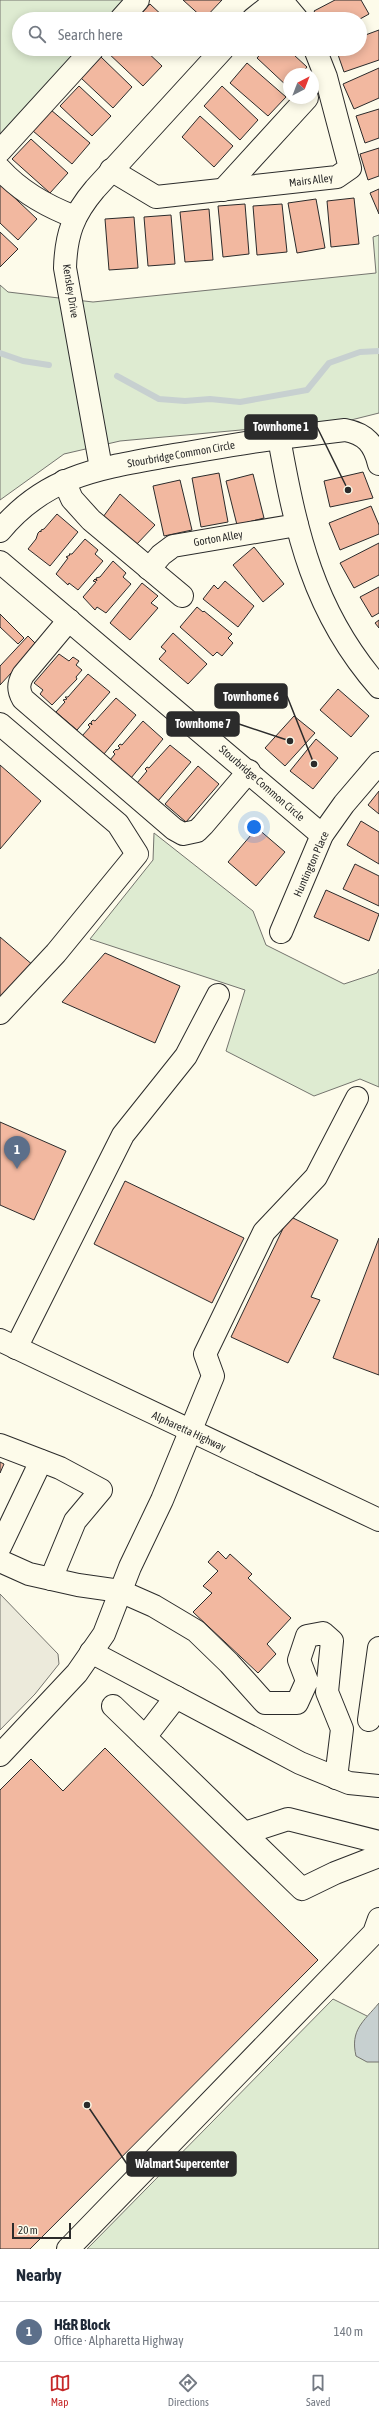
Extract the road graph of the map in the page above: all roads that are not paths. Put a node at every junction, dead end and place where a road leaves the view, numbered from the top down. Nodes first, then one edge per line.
1 (138, 0) edge
2 (277, 0) edge
3 (281, 0) edge
4 (127, 12) edge
5 (262, 12) edge
6 (290, 12) edge
7 (87, 56) edge
8 (216, 56) edge
9 (316, 56) edge
10 (317, 68) edge
11 (319, 84) edge
12 (302, 104) edge
13 (0, 151) edge
14 (0, 169) edge
15 (111, 170) junction
16 (223, 190) junction
17 (75, 218) junction
18 (279, 438) junction
19 (379, 464) edge
20 (101, 468) junction
21 (64, 481) junction
22 (297, 525) junction
23 (0, 531) edge
24 (0, 562) edge
25 (149, 569) junction
26 (182, 596) dead end
27 (69, 620) junction
28 (379, 687) edge
29 (0, 724) edge
30 (379, 763) edge
31 (249, 771) junction
32 (322, 835) junction
33 (281, 932) dead end
34 (218, 995) dead end
35 (0, 1013) edge
36 (357, 1098) dead end
37 (8, 1344) edge
38 (190, 1431) junction
39 (0, 1445) edge
40 (41, 1461) junction
41 (379, 1520) edge
42 (0, 1547) edge
43 (0, 1561) edge
44 (51, 1579) junction
45 (120, 1591) junction
46 (379, 1648) edge
47 (91, 1652) junction
48 (176, 1697) junction
49 (113, 1706) dead end
50 (374, 1720) edge
51 (342, 1729) junction
52 (145, 1737) junction
53 (0, 1755) edge
54 (336, 1778) junction
55 (379, 1786) edge
56 (244, 1833) junction
57 (379, 1842) edge
58 (379, 1856) edge
59 (379, 1919) edge
60 (68, 2249) edge

1 - 4 street
2 - 5 street
3 - 6 street
7 - 13 street
8 - 15 street, Kensley Drive
9 - 10 street, Mairs Alley
11 - 16 street, Mairs Alley
12 - 16 street
14 - 17 street
15 - 16 street, Mairs Alley
15 - 17 street, Kensley Drive
17 - 20 street, Kensley Drive
18 - 19 street, Stourbridge Common Circle
18 - 20 street, Stourbridge Common Circle
18 - 22 street
20 - 21 street, Stourbridge Common Circle
21 - 23 street, Stourbridge Common Circle
21 - 25 street
22 - 25 street, Gorton Alley
22 - 28 street
24 - 27 street, Stourbridge Common Circle
25 - 26 street
27 - 31 street, Stourbridge Common Circle
27 - 31 street
29 - 35 street
30 - 32 street, Huntington Place
31 - 32 street, Stourbridge Common Circle
32 - 33 street, Huntington Place
34 - 37 street
36 - 38 street
37 - 38 street, Alpharetta Highway
38 - 41 street, Alpharetta Highway
38 - 45 street
39 - 40 street
40 - 42 street
40 - 44 street
43 - 44 street
44 - 45 street
45 - 47 street
45 - 51 street
46 - 50 street
47 - 48 street
47 - 53 street
48 - 52 street
48 - 54 street
49 - 52 street
50 - 51 street
51 - 54 street
52 - 56 street
54 - 55 street
56 - 57 street
56 - 58 street
59 - 60 street

